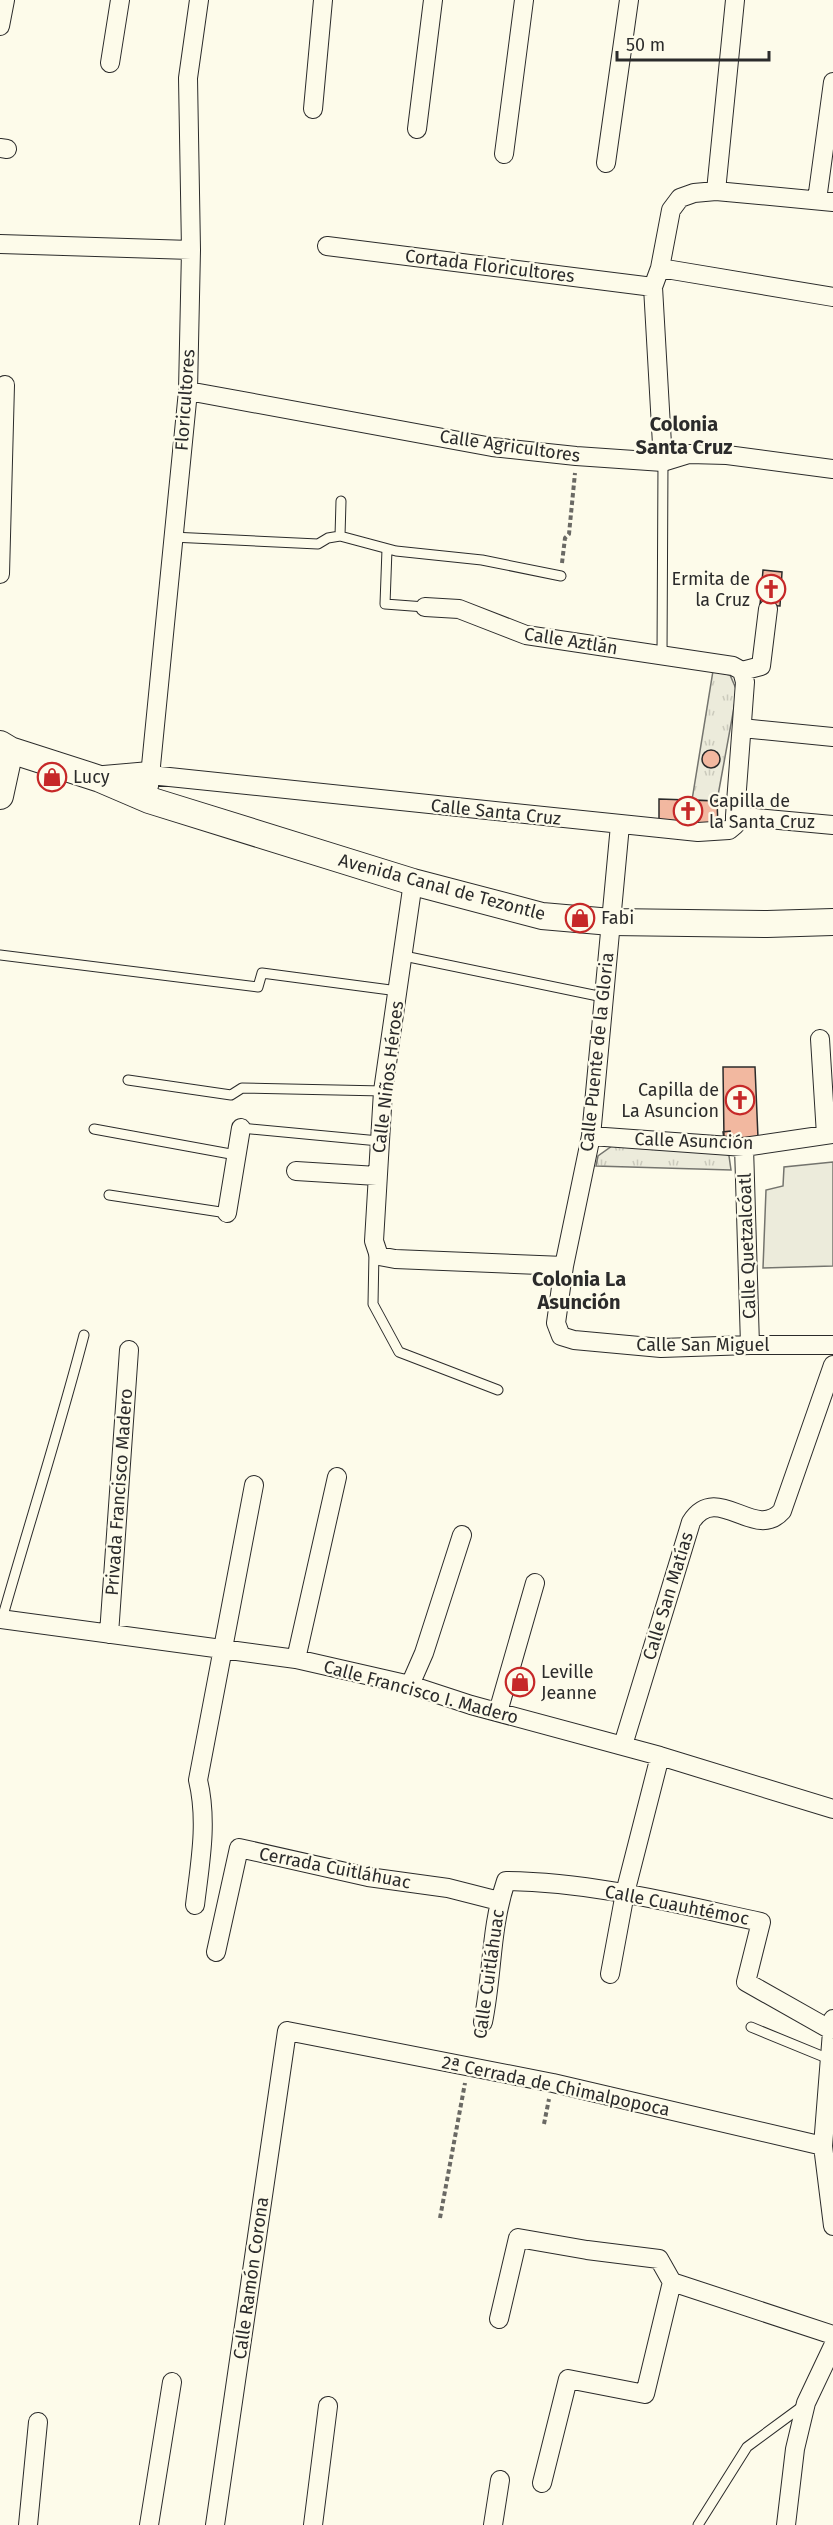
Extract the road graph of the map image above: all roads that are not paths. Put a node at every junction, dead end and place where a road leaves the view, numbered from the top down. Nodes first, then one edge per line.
1 (5, 0) edge
2 (120, 0) edge
3 (199, 0) edge
4 (323, 0) edge
5 (433, 0) edge
6 (525, 0) edge
7 (629, 0) edge
8 (735, 0) edge
9 (0, 26) edge
10 (110, 63) dead end
11 (833, 82) edge
12 (313, 109) dead end
13 (417, 129) dead end
14 (504, 154) dead end
15 (606, 163) dead end
16 (716, 191) junction
17 (825, 201) edge
18 (0, 244) edge
19 (327, 246) dead end
20 (191, 250) junction
21 (660, 268) junction
22 (653, 287) junction
23 (833, 297) edge
24 (5, 385) dead end
25 (188, 391) junction
26 (663, 462) junction
27 (833, 469) edge
28 (341, 501) dead end
29 (340, 536) junction
30 (172, 537) junction
31 (387, 549) junction
32 (0, 574) edge
33 (561, 576) road end
34 (424, 607) joint
35 (768, 609) dead end
36 (662, 655) junction
37 (742, 671) junction
38 (742, 728) junction
39 (833, 736) edge
40 (5, 747) edge
41 (149, 788) junction
42 (0, 796) edge
43 (735, 816) junction
44 (620, 825) junction
45 (833, 825) edge
46 (413, 882) junction
47 (611, 922) junction
48 (833, 922) edge
49 (0, 955) edge
50 (404, 956) junction
51 (398, 991) junction
52 (603, 997) junction
53 (820, 1039) dead end
54 (128, 1080) dead end
55 (383, 1091) junction
56 (241, 1128) joint
57 (94, 1129) dead end
58 (830, 1134) edge
59 (591, 1136) junction
60 (379, 1141) junction
61 (744, 1146) junction
62 (236, 1155) junction
63 (296, 1171) dead end
64 (377, 1176) junction
65 (109, 1195) dead end
66 (227, 1213) joint
67 (374, 1241) junction
68 (564, 1266) junction
69 (84, 1335) dead end
70 (574, 1340) joint
71 (750, 1345) junction
72 (833, 1345) edge
73 (129, 1350) dead end
74 (833, 1365) edge
75 (498, 1390) dead end
76 (337, 1477) dead end
77 (254, 1485) dead end
78 (462, 1535) dead end
79 (535, 1583) dead end
80 (1, 1619) edge
81 (109, 1634) junction
82 (224, 1649) junction
83 (296, 1659) junction
84 (410, 1685) junction
85 (498, 1712) junction
86 (623, 1745) junction
87 (660, 1756) junction
88 (833, 1809) edge
89 (506, 1881) joint
90 (625, 1893) junction
91 (499, 1901) junction
92 (195, 1905) dead end
93 (216, 1952) dead end
94 (610, 1974) dead end
95 (483, 2022) dead end
96 (832, 2024) edge
97 (751, 2027) dead end
98 (287, 2031) joint
99 (829, 2059) junction
100 (823, 2146) junction
101 (833, 2226) edge
102 (672, 2282) junction
103 (499, 2319) dead end
104 (833, 2335) edge
105 (833, 2346) edge
106 (172, 2382) dead end
107 (806, 2403) junction
108 (328, 2406) dead end
109 (38, 2422) dead end
110 (500, 2480) dead end
111 (542, 2483) dead end
112 (27, 2525) edge
113 (149, 2525) edge
114 (215, 2525) edge
115 (313, 2525) edge
116 (493, 2525) edge
117 (698, 2525) edge
118 (786, 2525) edge

1 - 9 street
2 - 10 street
3 - 20 street, Floricultores
4 - 12 street
5 - 13 street
6 - 14 street
7 - 15 street
8 - 16 street
11 - 17 street
16 - 17 street
16 - 21 street
18 - 20 street
19 - 22 street, Cortada Floricultores
20 - 25 street, Floricultores
21 - 22 street
21 - 23 street
22 - 26 street
24 - 32 street
25 - 26 street, Calle Agricultores
25 - 30 street, Floricultores
26 - 27 street, Calle Agricultores
26 - 36 lane
28 - 29 lane
29 - 30 lane
29 - 31 lane
30 - 41 street, Floricultores
31 - 33 lane
31 - 34 lane, Calle Aztlán
34 - 36 street, Calle Aztlán
35 - 37 street
36 - 37 street, Calle Aztlán
37 - 38 street
38 - 39 street
38 - 43 street
40 - 41 street, Avenida Canal de Tezontle
40 - 42 street
41 - 44 street, Calle Santa Cruz
41 - 46 street, Avenida Canal de Tezontle
43 - 44 street, Calle Santa Cruz
43 - 45 street
44 - 47 street, Calle Puente de la Gloria
46 - 47 street, Avenida Canal de Tezontle
46 - 50 street, Calle Niños Héroes
47 - 48 street, Avenida Canal de Tezontle
47 - 52 street, Calle Puente de la Gloria
49 - 51 lane
50 - 51 street, Calle Niños Héroes
50 - 52 lane
51 - 55 street, Calle Niños Héroes
52 - 59 street, Calle Puente de la Gloria
53 - 58 street
54 - 55 lane
55 - 60 street, Calle Niños Héroes
56 - 60 lane
56 - 62 street
57 - 62 lane
58 - 61 street, Calle Asunción
59 - 61 street, Calle Asunción
59 - 68 street, Calle Puente de la Gloria
60 - 64 street, Calle Niños Héroes
61 - 71 street, Calle Quetzalcóatl
62 - 66 street
63 - 64 street
64 - 67 street, Calle Niños Héroes
65 - 66 lane
67 - 68 street
67 - 75 lane
68 - 70 street, Calle Puente de la Gloria
69 - 80 lane
70 - 71 street, Calle San Miguel
71 - 72 street, Calle San Miguel
73 - 81 street, Privada Francisco Madero
74 - 86 street, Calle San Matías
76 - 83 street
77 - 82 street
78 - 84 street
79 - 85 street
80 - 81 street, Calle Francisco I. Madero
81 - 82 street, Calle Francisco I. Madero
82 - 83 street, Calle Francisco I. Madero
82 - 92 street
83 - 84 street, Calle Francisco I. Madero
84 - 85 street, Calle Francisco I. Madero
85 - 86 street, Calle Francisco I. Madero
86 - 87 street, Calle Francisco I. Madero
87 - 88 street, Calle Francisco I. Madero
87 - 90 street
89 - 90 street, Calle Cuauhtémoc
89 - 91 street, Calle Cuitláhuac
90 - 94 street
90 - 96 street, Calle Cuauhtémoc
91 - 93 street, Cerrada Cuitláhuac
91 - 95 street, Calle Cuitláhuac
96 - 99 street
97 - 99 lane
98 - 100 street, 2ª Cerrada de Chimalpopoca
98 - 114 street, Calle Ramón Corona
99 - 100 street
100 - 101 street
102 - 103 street
102 - 104 street
102 - 111 street
105 - 107 street
106 - 113 street
107 - 117 lane
107 - 118 street
108 - 115 street
109 - 112 street
110 - 116 street

